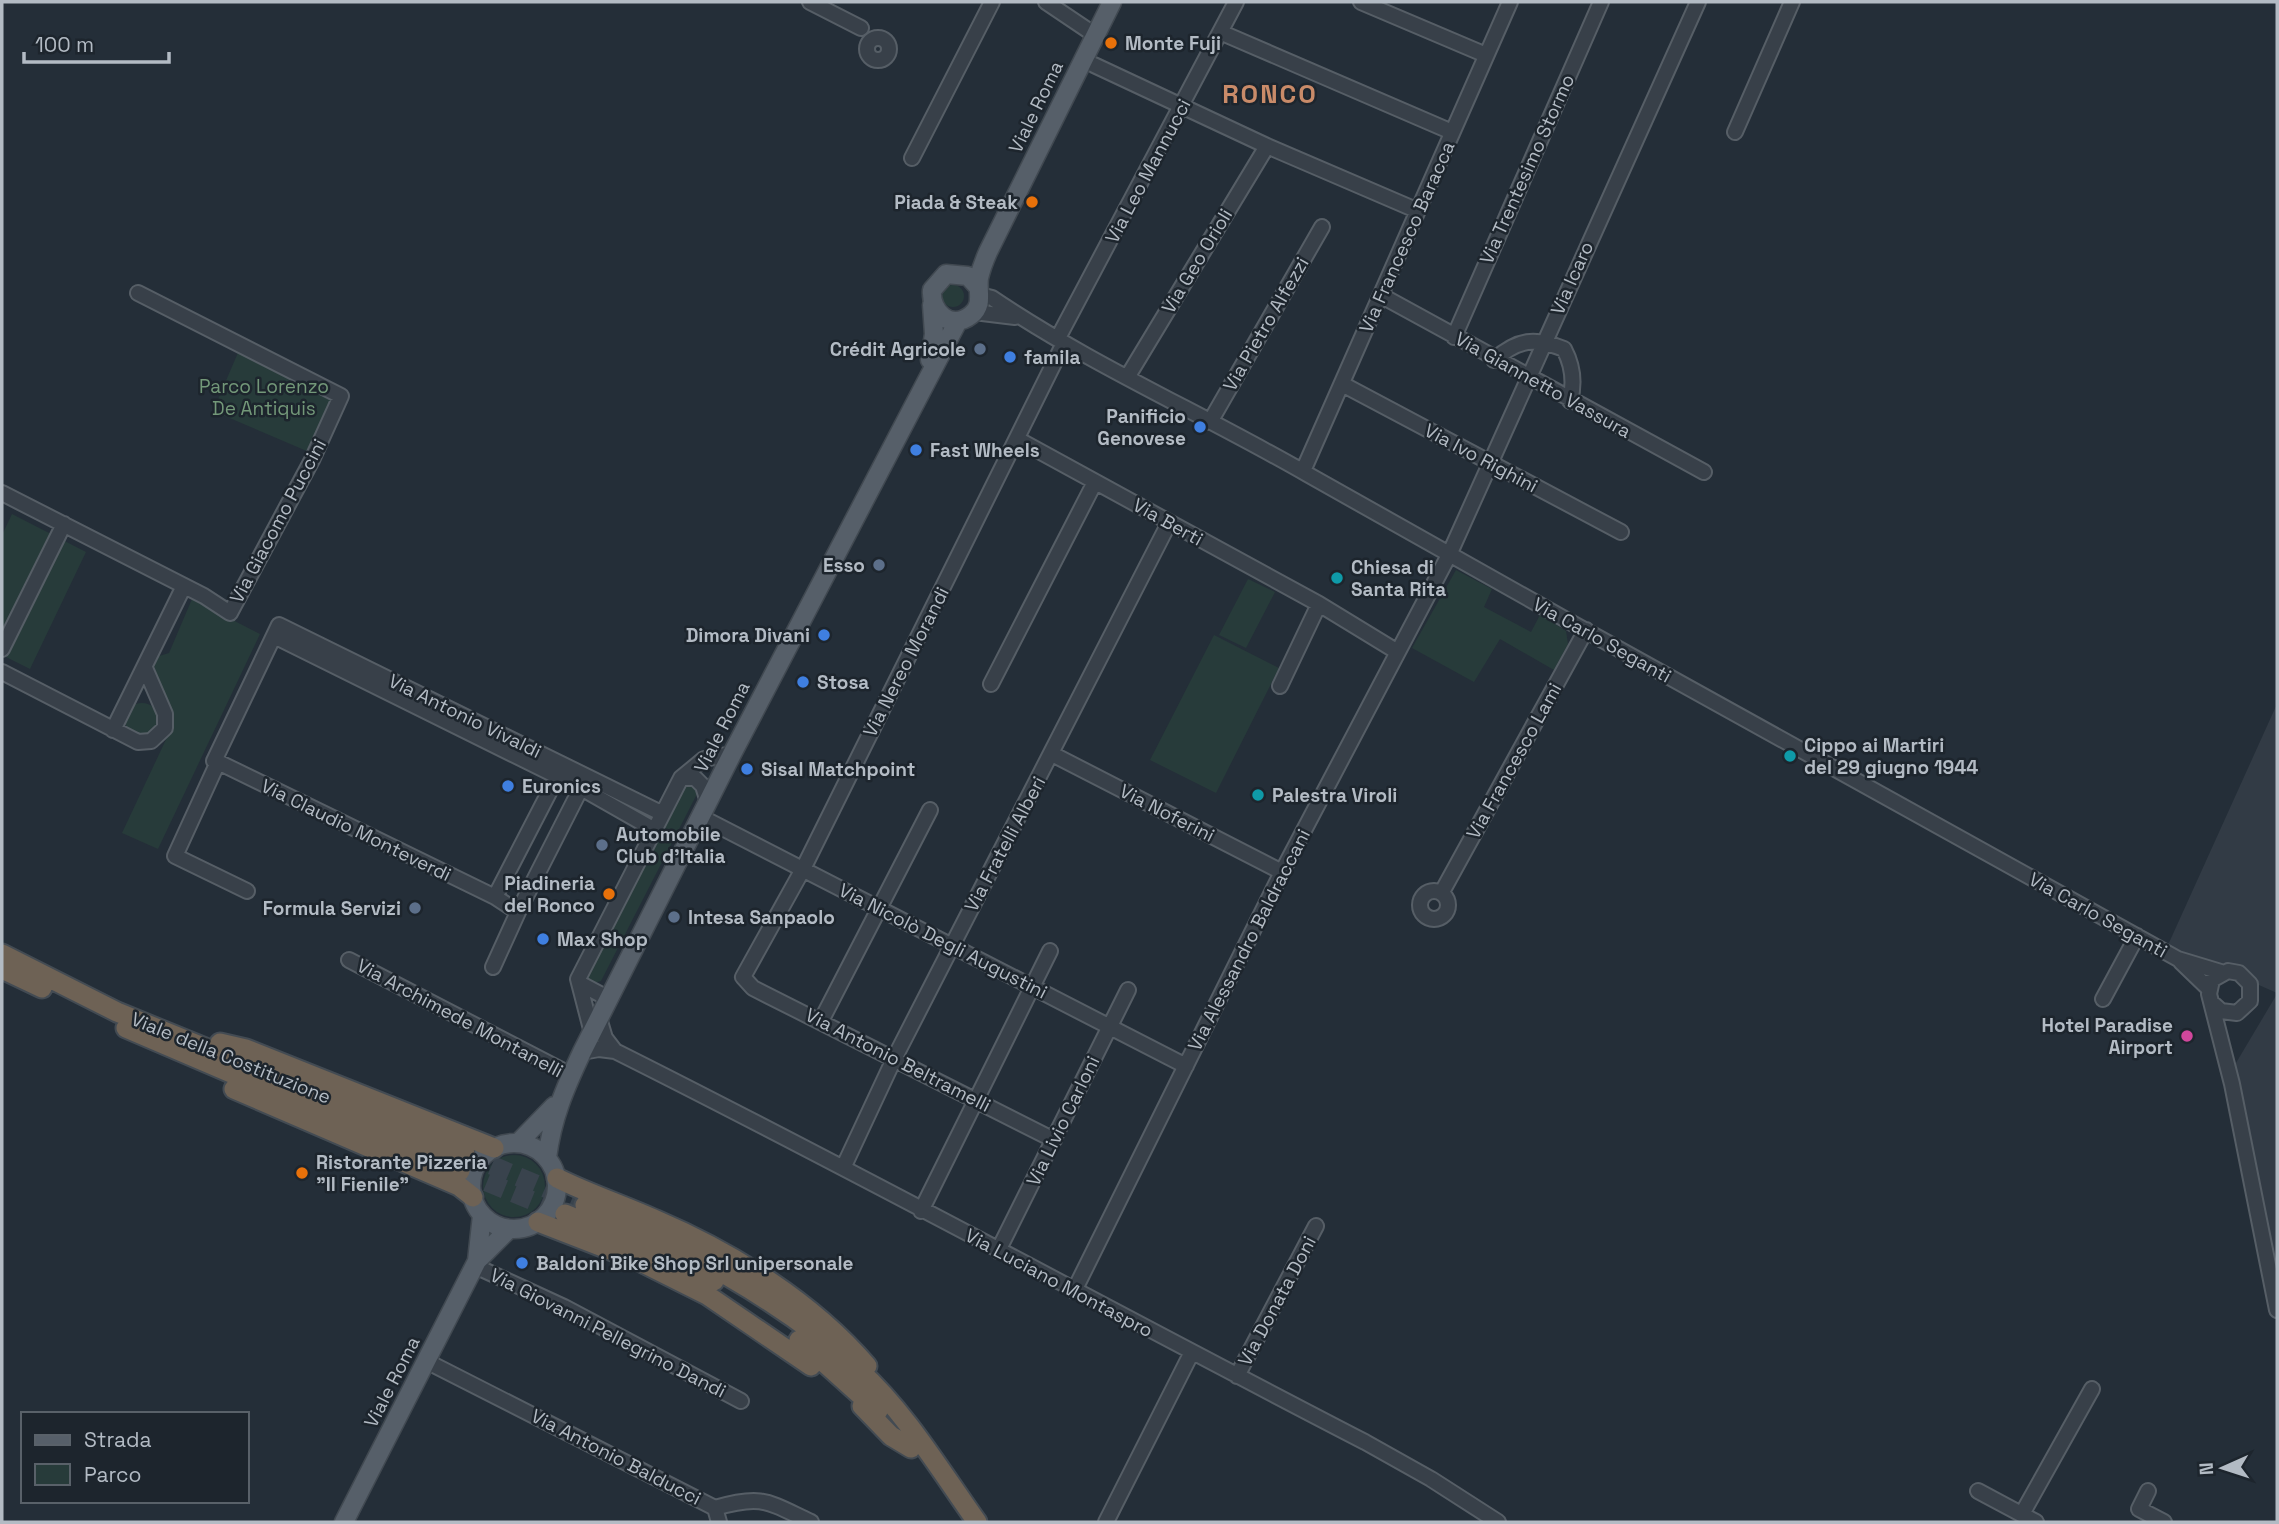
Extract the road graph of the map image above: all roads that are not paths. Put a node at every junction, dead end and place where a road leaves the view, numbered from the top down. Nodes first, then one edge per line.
1 (810, 2) edge
2 (992, 2) edge
3 (1046, 2) edge
4 (1112, 2) edge
5 (1237, 2) edge
6 (1361, 2) edge
7 (1510, 2) edge
8 (1601, 2) edge
9 (1698, 2) edge
10 (1792, 2) edge
11 (1220, 32) junction
12 (1095, 35) junction
13 (876, 41) dead end
14 (1486, 55) junction
15 (1094, 65) dead end
16 (1183, 107) junction
17 (1452, 132) junction
18 (1735, 132) dead end
19 (1267, 146) junction
20 (912, 158) dead end
21 (1416, 210) junction
22 (1322, 227) dead end
23 (998, 231) junction
24 (954, 272) junction
25 (138, 293) dead end
26 (1382, 296) junction
27 (977, 298) junction
28 (932, 305) junction
29 (958, 321) junction
30 (1454, 337) junction
31 (1061, 340) junction
32 (1544, 340) junction
33 (1494, 360) junction
34 (927, 375) junction
35 (1128, 376) junction
36 (1528, 378) junction
37 (1342, 384) junction
38 (1570, 401) junction
39 (1210, 422) junction
40 (1017, 439) junction
41 (1490, 463) junction
42 (1303, 471) junction
43 (1704, 472) dead end
44 (1095, 482) junction
45 (2, 493) edge
46 (1169, 523) junction
47 (64, 524) junction
48 (1621, 533) dead end
49 (1449, 555) junction
50 (184, 586) junction
51 (1319, 604) junction
52 (1586, 630) junction
53 (274, 636) junction
54 (2, 649) edge
55 (1396, 651) junction
56 (145, 668) junction
57 (2, 672) edge
58 (991, 684) dead end
59 (1280, 686) dead end
60 (128, 699) junction
61 (158, 699) junction
62 (113, 730) junction
63 (732, 754) junction
64 (1052, 754) junction
65 (218, 762) junction
66 (557, 777) junction
67 (681, 778) junction
68 (581, 788) junction
69 (704, 809) junction
70 (930, 810) dead end
71 (661, 813) junction
72 (653, 829) junction
73 (803, 869) junction
74 (1282, 872) junction
75 (247, 891) dead end
76 (1442, 892) dead end
77 (495, 897) junction
78 (879, 909) junction
79 (518, 912) junction
80 (2137, 936) junction
81 (951, 946) junction
82 (1050, 951) dead end
83 (2, 954) edge
84 (2178, 959) junction
85 (349, 960) dead end
86 (493, 967) dead end
87 (2, 969) edge
88 (2221, 972) junction
89 (744, 980) joint
90 (579, 983) junction
91 (1032, 987) junction
92 (1128, 990) dead end
93 (2210, 995) junction
94 (608, 999) junction
95 (2103, 999) dead end
96 (2236, 1013) junction
97 (821, 1021) junction
98 (596, 1026) junction
99 (1110, 1026) junction
100 (159, 1035) junction
101 (615, 1051) junction
102 (582, 1052) junction
103 (894, 1059) junction
104 (1186, 1066) junction
105 (571, 1075) junction
106 (2232, 1083) junction
107 (559, 1100) junction
108 (977, 1100) junction
109 (1054, 1140) junction
110 (518, 1143) junction
111 (494, 1148) junction
112 (547, 1158) junction
113 (462, 1163) tunnel mouth
114 (844, 1166) junction
115 (557, 1178) junction
116 (472, 1197) junction
117 (585, 1205) tunnel mouth
118 (921, 1211) junction
119 (565, 1214) tunnel mouth
120 (482, 1215) junction
121 (538, 1222) junction
122 (1316, 1226) dead end
123 (509, 1229) junction
124 (998, 1251) junction
125 (476, 1263) junction
126 (1074, 1291) junction
127 (2277, 1310) edge
128 (1192, 1352) junction
129 (426, 1361) junction
130 (1237, 1376) junction
131 (2092, 1388) dead end
132 (741, 1401) dead end
133 (912, 1439) junction
134 (1978, 1491) dead end
135 (2148, 1491) dead end
136 (2022, 1514) junction
137 (717, 1515) edge
138 (344, 1522) edge
139 (811, 1522) edge
140 (962, 1522) edge
141 (977, 1522) edge
142 (1105, 1522) edge
143 (1498, 1522) edge
144 (2036, 1522) edge
145 (2164, 1522) edge

1 - 13 street
2 - 20 street
3 - 12 street
4 - 12 main road, Viale Roma
5 - 11 street, Via Leo Mannucci
6 - 14 street
7 - 14 street, Via Francesco Baracca
8 - 30 street, Via Trentesimo Stormo
9 - 32 street, Via Icaro
10 - 18 street
11 - 16 street, Via Leo Mannucci
11 - 17 street
12 - 23 main road, Viale Roma
14 - 17 street, Via Francesco Baracca
15 - 16 street
16 - 19 street
16 - 31 street, Via Leo Mannucci
17 - 21 street, Via Francesco Baracca
19 - 21 street
19 - 35 street, Via Geo Orioli
21 - 26 street, Via Francesco Baracca
22 - 39 street, Via Pietro Alfezzi
23 - 24 main road, Viale Roma
23 - 27 main road, Viale Roma
24 - 27 main road
24 - 28 main road
25 - 50 street, Via Giacomo Puccini
26 - 30 street, Via Giannetto Vassura
26 - 37 street, Via Francesco Baracca
27 - 29 main road
27 - 31 street, Via Carlo Seganti
28 - 29 main road
28 - 34 main road, Viale Roma
29 - 34 main road, Viale Roma
30 - 33 street, Via Giannetto Vassura
31 - 35 street, Via Carlo Seganti
31 - 40 street, Via Nereo Morandi
32 - 33 street
32 - 36 street, Via Icaro
32 - 38 street
33 - 36 street, Via Giannetto Vassura
34 - 63 main road, Viale Roma
35 - 39 street, Via Carlo Seganti
36 - 38 street, Via Giannetto Vassura
36 - 41 street, Via Icaro
37 - 41 street, Via Ivo Righini
37 - 42 street, Via Francesco Baracca
38 - 43 street, Via Giannetto Vassura
39 - 42 street, Via Carlo Seganti
40 - 44 street, Via Berti
40 - 73 street, Via Nereo Morandi
41 - 48 street, Via Ivo Righini
41 - 49 street, Via Icaro
42 - 49 street, Via Carlo Seganti
44 - 46 street, Via Berti
44 - 58 street
45 - 47 street, Via Giacomo Puccini
46 - 51 street, Via Berti
46 - 64 street, Via Fratelli Alberi
47 - 50 street, Via Giacomo Puccini
47 - 54 street
49 - 52 street, Via Carlo Seganti
49 - 55 street, Via Alessandro Baldraccani
50 - 56 street
51 - 55 street, Via Berti
51 - 59 street
52 - 76 street, Via Francesco Lami
52 - 80 street, Via Carlo Seganti
53 - 65 street
53 - 66 street, Via Antonio Vivaldi
53 - 71 street, Via Antonio Vivaldi
55 - 74 street, Via Alessandro Baldraccani
56 - 60 street
56 - 61 street
57 - 62 street
60 - 61 street
60 - 62 street
61 - 62 street
63 - 67 street
63 - 69 main road, Viale Roma
64 - 74 street, Via Noferini
64 - 81 street, Via Fratelli Alberi
65 - 75 street
65 - 77 street, Via Claudio Monteverdi
66 - 68 street, Via Antonio Vivaldi
66 - 77 street
67 - 69 street
67 - 71 street
68 - 72 street, Via Antonio Vivaldi
68 - 79 street
69 - 73 street, Via Nicolò Degli Augustini
69 - 94 main road, Viale Roma
70 - 78 street
71 - 72 street
72 - 90 street
73 - 78 street, Via Nicolò Degli Augustini
73 - 89 street, Via Nereo Morandi
74 - 104 street, Via Alessandro Baldraccani
77 - 79 street, Via Claudio Monteverdi
78 - 81 street, Via Nicolò Degli Augustini
78 - 97 street
79 - 86 street
80 - 84 street, Via Carlo Seganti
80 - 95 street
81 - 91 street, Via Nicolò Degli Augustini
81 - 103 street, Via Fratelli Alberi
82 - 91 street
83 - 100 highway, Viale della Costituzione
84 - 88 street, Via Carlo Seganti
84 - 93 street, Via Carlo Seganti
85 - 105 street, Via Archimede Montanelli
87 - 100 highway, Viale della Costituzione
88 - 93 street
88 - 96 street
89 - 97 street, Via Antonio Beltramelli
90 - 94 street
90 - 98 street
91 - 99 street, Via Nicolò Degli Augustini
91 - 108 street
92 - 99 street, Via Livio Carloni
93 - 96 street
93 - 106 street
94 - 98 main road, Viale Roma
96 - 106 street
97 - 103 street, Via Antonio Beltramelli
98 - 101 street
98 - 102 main road, Viale Roma
99 - 104 street, Via Nicolò Degli Augustini
99 - 109 street, Via Livio Carloni
100 - 111 highway
100 - 113 highway, Viale della Costituzione
100 - 116 highway
101 - 102 street, Via Luciano Montaspro
101 - 114 street, Via Luciano Montaspro
102 - 105 main road, Viale Roma
103 - 108 street, Via Antonio Beltramelli
103 - 114 street, Via Fratelli Alberi
104 - 126 street, Via Alessandro Baldraccani
105 - 107 main road, Viale Roma
106 - 127 street
107 - 110 main road, Viale Roma
107 - 112 main road, Viale Roma
108 - 109 street, Via Antonio Beltramelli
108 - 118 street
109 - 124 street, Via Livio Carloni
110 - 111 main road
110 - 112 main road
111 - 116 main road
112 - 115 main road
114 - 118 street, Via Luciano Montaspro
115 - 121 main road
115 - 133 highway
116 - 120 main road
117 - 133 highway
118 - 124 street, Via Luciano Montaspro
119 - 133 highway
120 - 123 main road
120 - 125 main road, Viale Roma
121 - 123 main road
121 - 133 highway
122 - 130 street, Via Donata Doni
123 - 125 main road, Viale Roma
124 - 126 street, Via Luciano Montaspro
125 - 129 main road, Viale Roma
125 - 132 street, Via Giovanni Pellegrino Dandi
126 - 128 street, Via Luciano Montaspro
128 - 130 street, Via Luciano Montaspro
128 - 142 street
129 - 137 street, Via Antonio Balducci
129 - 138 main road, Viale Roma
130 - 143 street, Via Luciano Montaspro
131 - 136 street
133 - 140 highway
133 - 141 highway
134 - 136 street
135 - 145 street
136 - 144 street
137 - 139 street, Via Antonio Balducci

